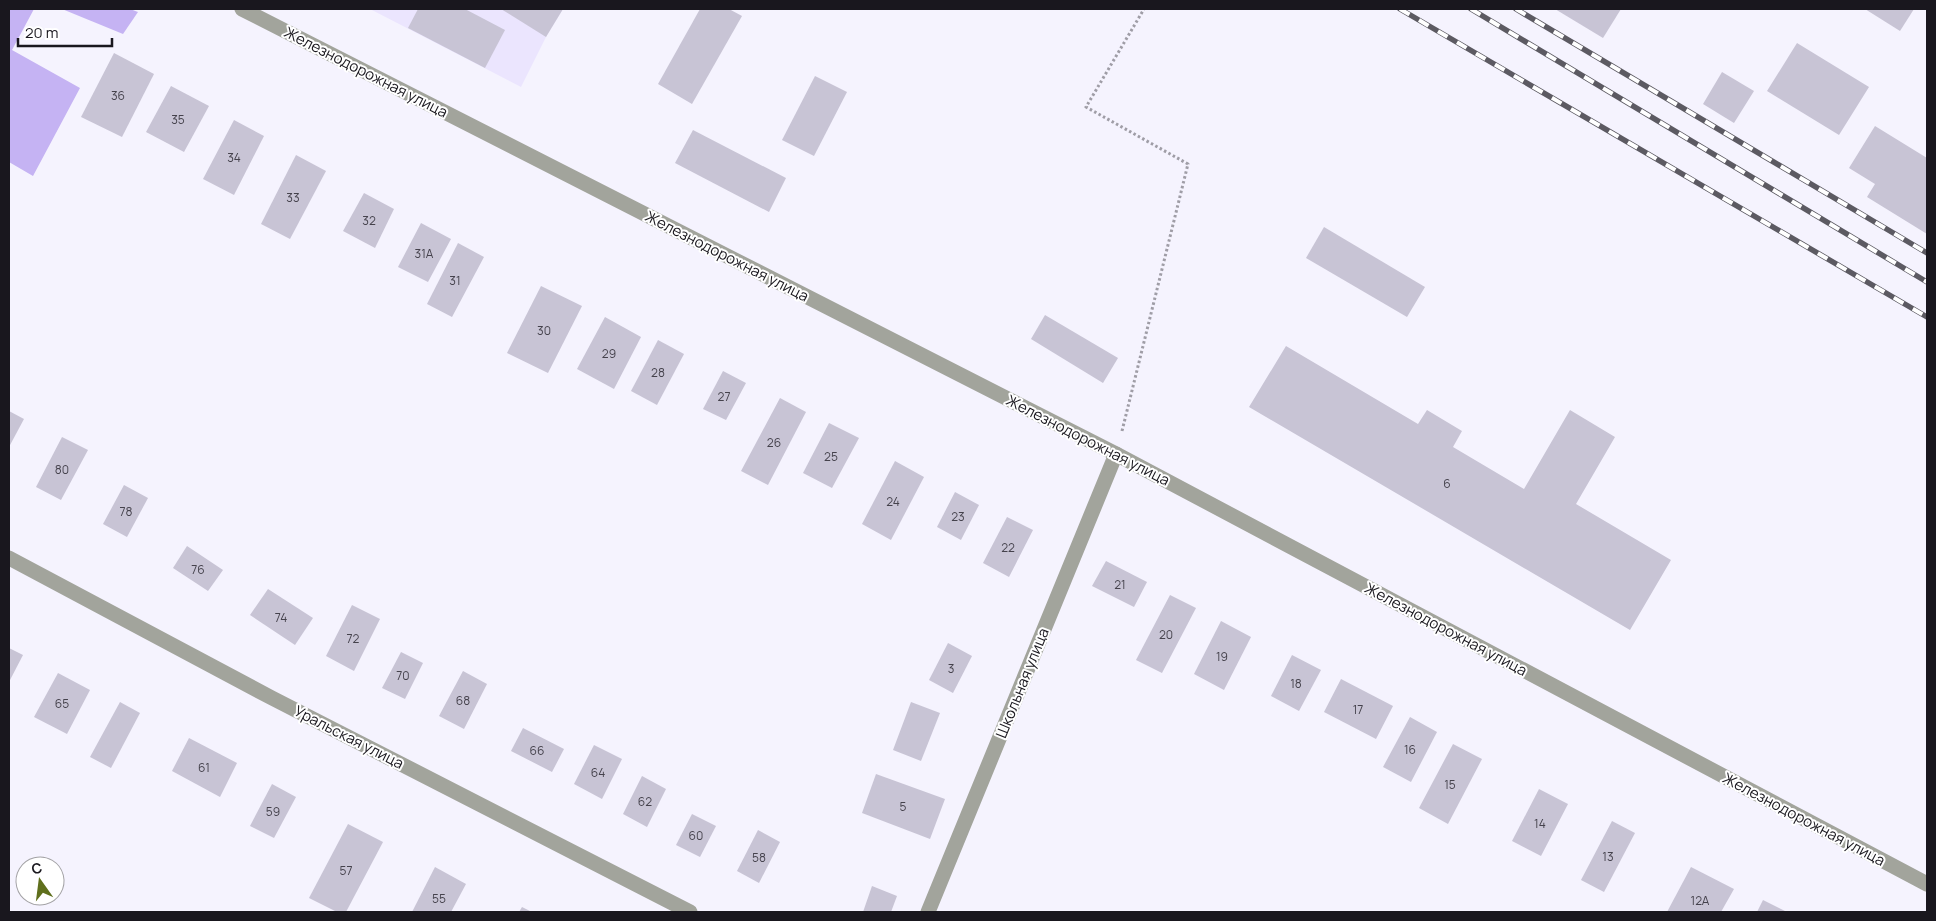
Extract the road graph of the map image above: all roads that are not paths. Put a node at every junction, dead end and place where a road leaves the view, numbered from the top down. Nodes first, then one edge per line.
1 (242, 9) edge
2 (1116, 454) junction
3 (9, 558) edge
4 (1927, 884) edge
5 (690, 912) edge
6 (928, 912) edge

1 - 2 street, Железнодорожная улица
2 - 4 street, Железнодорожная улица
2 - 6 street, Школьная улица
3 - 5 street, Уральская улица

